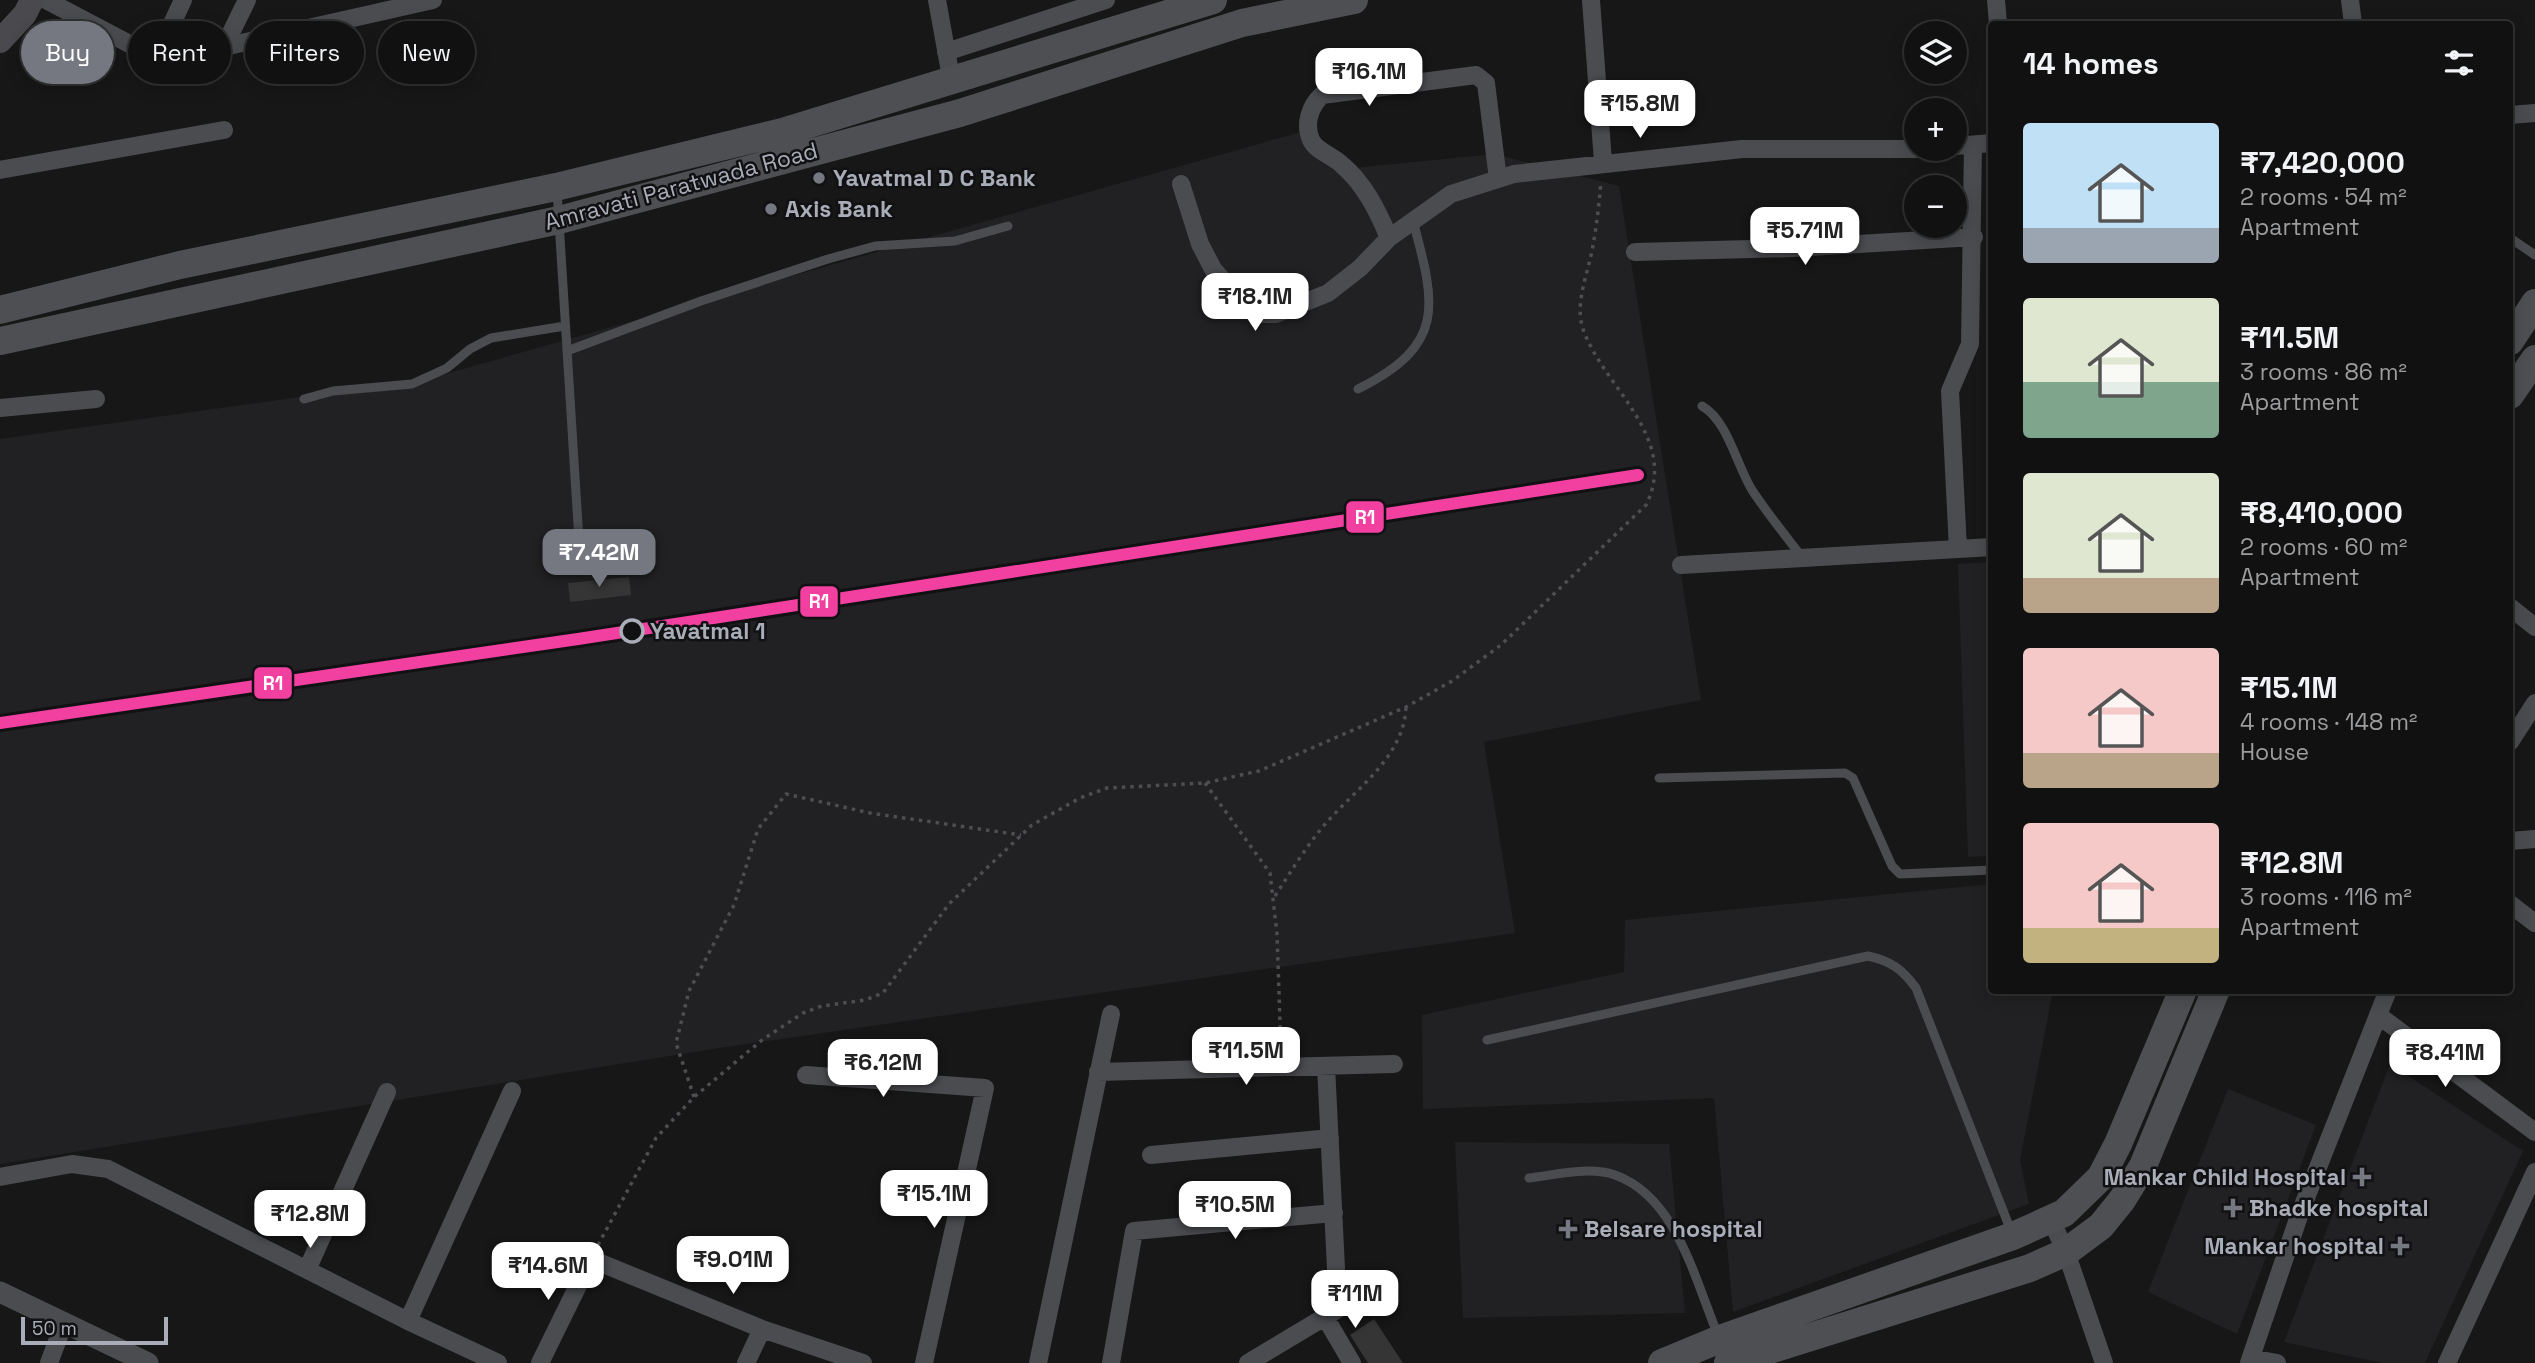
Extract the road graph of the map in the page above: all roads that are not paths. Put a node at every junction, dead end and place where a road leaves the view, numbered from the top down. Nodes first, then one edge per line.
1 (32, 0) edge
2 (46, 0) edge
3 (183, 0) edge
4 (247, 0) edge
5 (433, 0) edge
6 (937, 0) edge
7 (1106, 0) edge
8 (1213, 0) edge
9 (1354, 0) edge
10 (1591, 0) edge
11 (1996, 0) edge
12 (2350, 0) edge
13 (402, 3) edge
14 (173, 21) edge
15 (1998, 21) edge
16 (2353, 21) edge
17 (231, 33) edge
18 (0, 41) edge
19 (128, 43) edge
20 (231, 45) edge
21 (946, 52) junction
22 (951, 83) junction
23 (2535, 113) edge
24 (2513, 115) edge
25 (224, 130) dead end
26 (1982, 144) edge
27 (1904, 149) edge
28 (1603, 162) junction
29 (0, 170) edge
30 (1498, 179) junction
31 (1181, 184) dead end
32 (556, 187) junction
33 (558, 220) junction
34 (1413, 221) junction
35 (1008, 226) dead end
36 (1974, 237) junction
37 (1389, 238) junction
38 (2513, 240) edge
39 (1635, 252) dead end
40 (2535, 256) edge
41 (2535, 303) edge
42 (0, 310) edge
43 (565, 326) junction
44 (2513, 336) edge
45 (0, 341) edge
46 (567, 351) junction
47 (2535, 359) edge
48 (1358, 388) dead end
49 (2513, 392) edge
50 (96, 399) dead end
51 (304, 399) dead end
52 (1702, 407) dead end
53 (0, 408) edge
54 (579, 541) dead end
55 (1988, 547) edge
56 (1958, 549) junction
57 (1803, 558) junction
58 (1681, 565) dead end
59 (2513, 609) edge
60 (2535, 627) edge
61 (2535, 703) edge
62 (2513, 737) edge
63 (1659, 778) dead end
64 (2535, 839) edge
65 (2513, 841) edge
66 (1988, 870) edge
67 (2513, 906) edge
68 (2535, 923) edge
69 (2181, 994) edge
70 (2214, 994) edge
71 (2386, 994) edge
72 (1111, 1014) dead end
73 (2378, 1015) junction
74 (1488, 1040) dead end
75 (1394, 1064) dead end
76 (1326, 1066) junction
77 (1098, 1072) junction
78 (806, 1075) dead end
79 (387, 1091) dead end
80 (512, 1091) dead end
81 (2535, 1132) edge
82 (1330, 1138) junction
83 (1151, 1155) dead end
84 (2535, 1172) edge
85 (0, 1177) edge
86 (1528, 1178) dead end
87 (1334, 1213) junction
88 (2051, 1220) junction
89 (2013, 1236) junction
90 (2066, 1252) junction
91 (307, 1270) junction
92 (0, 1292) edge
93 (1325, 1317) junction
94 (408, 1321) junction
95 (64, 1323) junction
96 (762, 1329) junction
97 (1725, 1355) edge
98 (2250, 1360) edge
99 (49, 1363) edge
100 (148, 1363) edge
101 (498, 1363) edge
102 (540, 1363) edge
103 (746, 1363) edge
104 (863, 1363) edge
105 (924, 1363) edge
106 (1038, 1363) edge
107 (1111, 1363) edge
108 (1248, 1363) edge
109 (1352, 1363) edge
110 (1662, 1363) edge
111 (2104, 1363) edge
112 (2277, 1363) edge
113 (2447, 1363) edge

1 - 18 main road
2 - 19 street
3 - 14 street
4 - 17 street
5 - 13 street
6 - 21 street
7 - 21 street
8 - 22 main road, Amravati Paratwada Road
9 - 33 main road, Amravati Paratwada Road
10 - 28 street
11 - 15 street
12 - 16 street
13 - 20 street
21 - 22 street
22 - 32 main road, Amravati Paratwada Road
23 - 24 street
25 - 29 street
26 - 36 street
27 - 28 street
28 - 30 street
30 - 34 street
30 - 37 street
31 - 37 street
32 - 33 lane
32 - 42 main road, Amravati Paratwada Road
33 - 43 lane
33 - 45 main road, Amravati Paratwada Road
34 - 37 street
34 - 48 lane
35 - 46 lane
36 - 39 street
36 - 56 street
38 - 40 lane
41 - 44 main road
43 - 46 lane
43 - 51 lane
46 - 54 lane
47 - 49 main road
50 - 53 street
52 - 57 lane
55 - 56 street
56 - 57 street
57 - 58 street
59 - 60 street
61 - 62 street
63 - 66 lane
64 - 65 street
67 - 68 street
69 - 88 main road
70 - 90 main road
71 - 73 street
72 - 77 street
73 - 81 street
73 - 98 street
74 - 89 lane
75 - 76 street
76 - 77 street
76 - 82 street
77 - 106 street
78 - 105 street
79 - 91 street
80 - 94 street
82 - 83 street
82 - 87 street
84 - 113 street
85 - 91 street
86 - 97 lane
87 - 93 street
87 - 107 street
88 - 89 main road
88 - 90 street
89 - 97 main road
90 - 97 main road
90 - 111 street
91 - 94 street
92 - 95 street
93 - 108 street
93 - 109 street
94 - 101 street
95 - 99 street
95 - 100 street
96 - 102 street
96 - 103 street
96 - 104 street
97 - 110 main road
98 - 112 street

